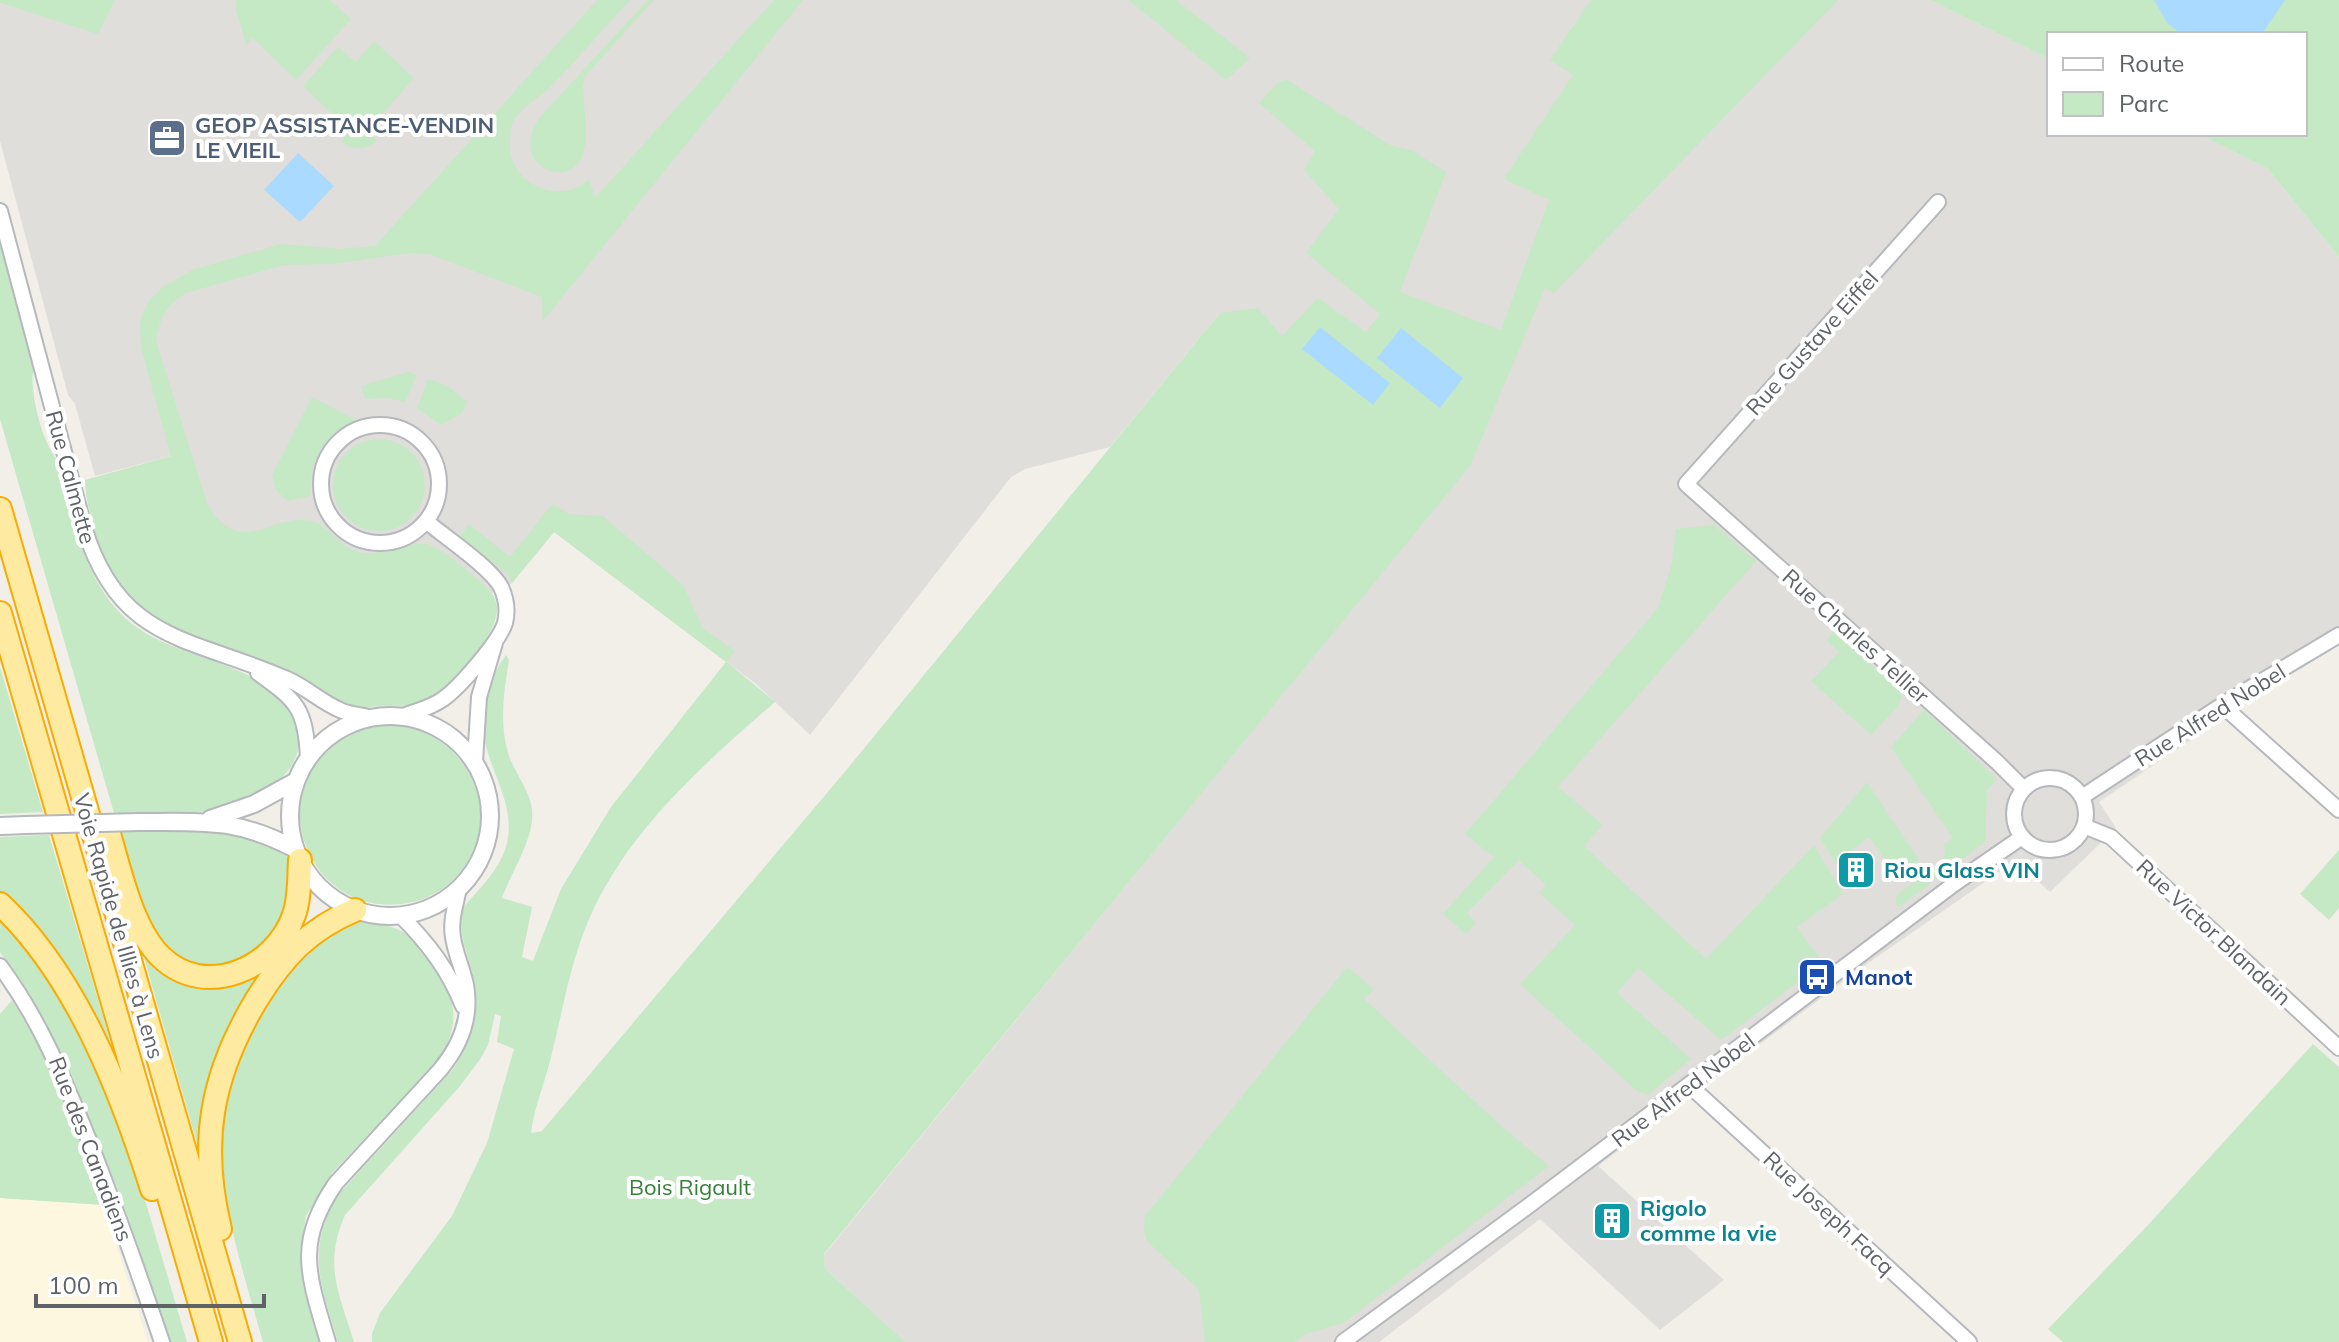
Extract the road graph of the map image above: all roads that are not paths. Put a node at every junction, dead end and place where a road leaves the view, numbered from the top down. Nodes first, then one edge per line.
1 (1938, 202) dead end
2 (0, 211) edge
3 (1686, 484) joint
4 (0, 509) edge
5 (426, 521) junction
6 (0, 613) edge
7 (2339, 635) edge
8 (496, 639) junction
9 (245, 664) junction
10 (2222, 705) junction
11 (403, 716) junction
12 (369, 717) junction
13 (308, 757) junction
14 (72, 761) junction
15 (475, 762) junction
16 (296, 781) junction
17 (2023, 788) junction
18 (2082, 797) junction
19 (2339, 810) edge
20 (205, 821) junction
21 (0, 826) edge
22 (2084, 826) junction
23 (2022, 837) junction
24 (298, 855) junction
25 (459, 888) junction
26 (0, 904) edge
27 (355, 910) junction
28 (400, 915) junction
29 (0, 966) edge
30 (466, 1014) junction
31 (2339, 1048) edge
32 (1689, 1085) junction
33 (188, 1258) junction
34 (219, 1270) junction
35 (162, 1342) edge
36 (211, 1342) edge
37 (240, 1342) edge
38 (328, 1342) edge
39 (1343, 1342) edge
40 (1969, 1342) edge

1 - 3 street, Rue Gustave Eiffel
2 - 9 street, Rue Calmette
3 - 17 street, Rue Charles Tellier
4 - 14 highway, Voie Rapide de Illies à Lens
5 - 5 street
5 - 8 street
6 - 33 highway
7 - 10 street, Rue Alfred Nobel
8 - 11 street
8 - 15 street
9 - 12 street, Rue Calmette
9 - 13 street, Rue Calmette
10 - 18 street, Rue Alfred Nobel
10 - 19 street
11 - 12 street
11 - 15 street
12 - 13 street
13 - 16 street
14 - 24 highway
14 - 34 highway, Voie Rapide de Illies à Lens
15 - 25 street
16 - 20 street
16 - 24 street
17 - 18 street
17 - 23 street
18 - 22 street
20 - 21 street, bridge
20 - 24 street
22 - 23 street
22 - 31 street, Rue Victor Blandain
23 - 32 street, Rue Alfred Nobel
24 - 27 street
25 - 28 street
25 - 30 street
26 - 33 highway
27 - 28 street
27 - 34 highway
28 - 30 street
29 - 35 street, Rue des Canadiens
30 - 38 street
32 - 39 street, Rue Alfred Nobel
32 - 40 street, Rue Joseph Facq
33 - 36 highway
34 - 37 highway, Voie Rapide de Illies à Lens

